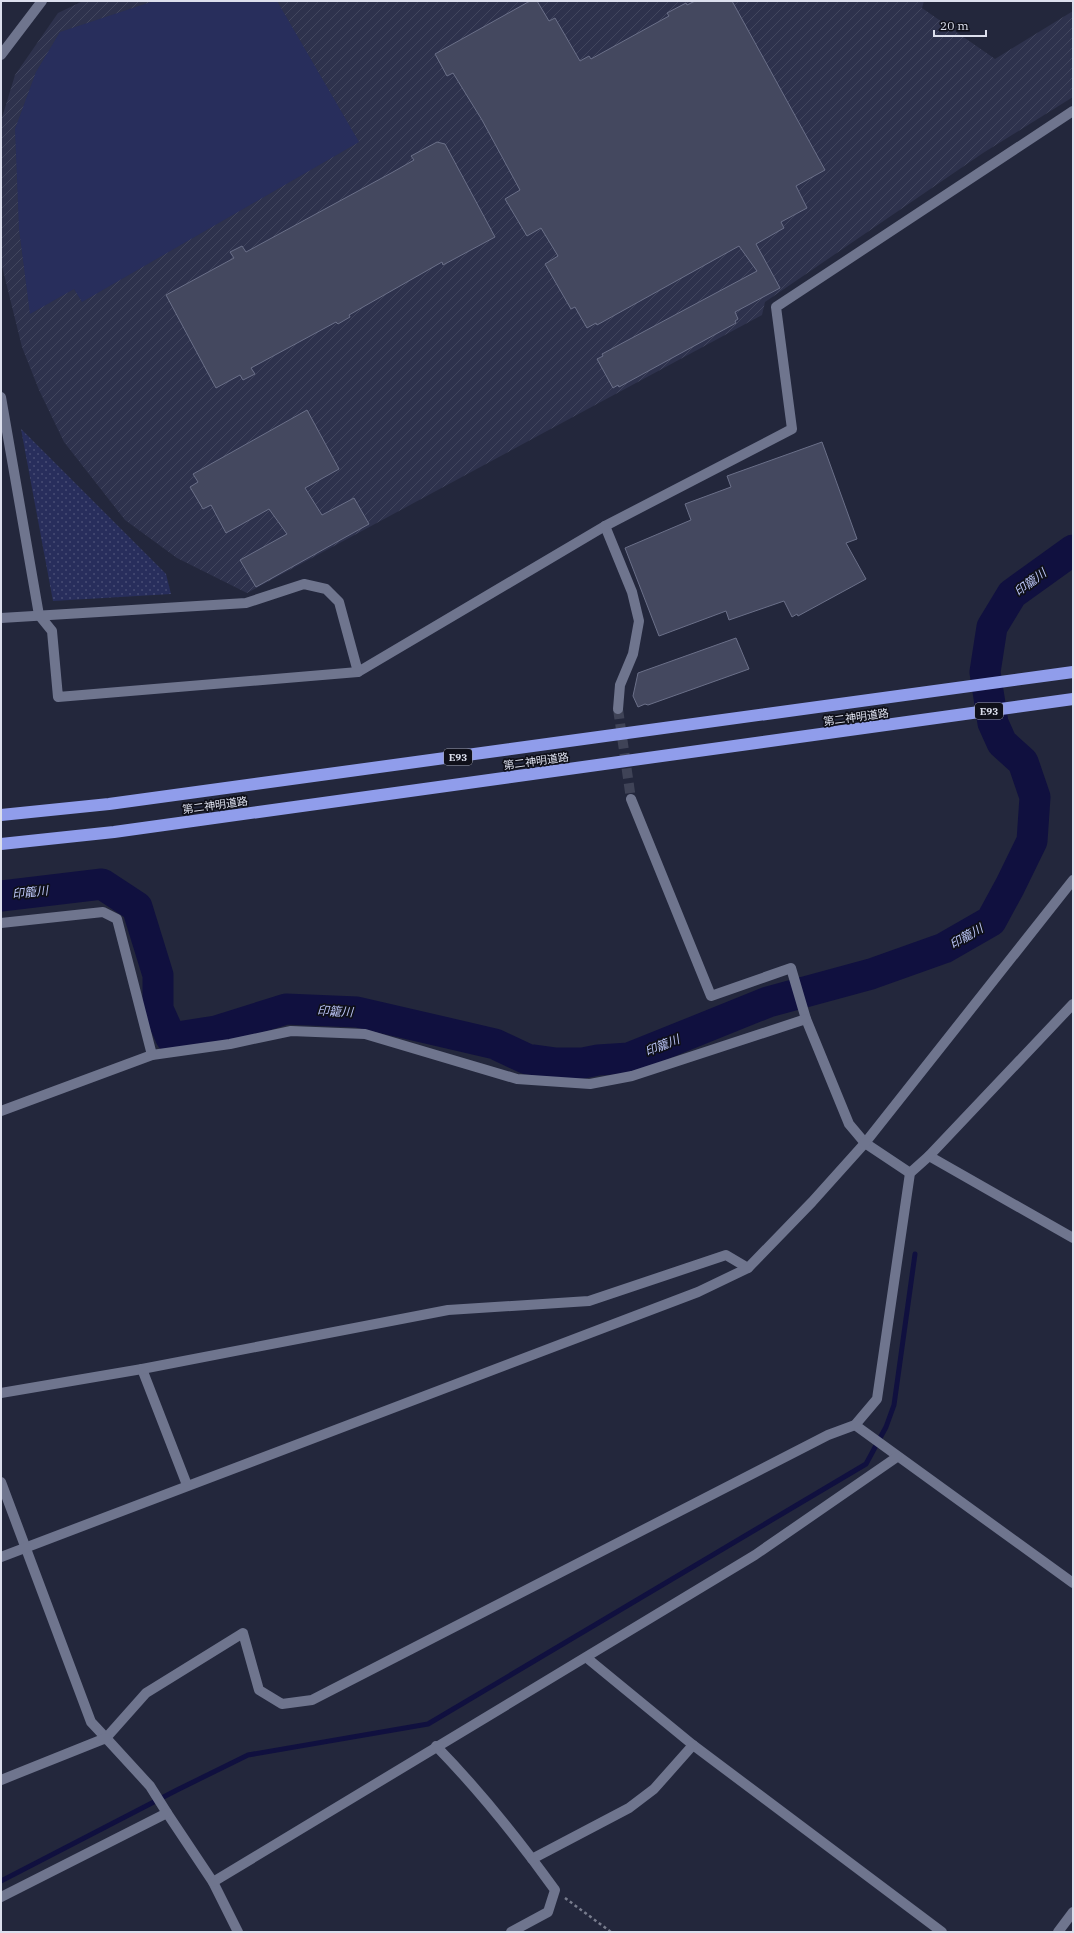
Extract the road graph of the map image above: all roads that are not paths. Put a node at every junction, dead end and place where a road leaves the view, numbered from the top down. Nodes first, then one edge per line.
1 (42, 1) edge
2 (1, 55) edge
3 (1073, 111) edge
4 (1, 397) edge
5 (605, 526) junction
6 (39, 615) junction
7 (1, 618) edge
8 (358, 672) junction
9 (1073, 672) edge
10 (1073, 699) edge
11 (618, 709) tunnel mouth
12 (631, 799) tunnel mouth
13 (1, 815) edge
14 (1, 844) edge
15 (1073, 880) edge
16 (1, 923) edge
17 (1073, 1004) edge
18 (806, 1019) junction
19 (152, 1055) junction
20 (1, 1111) edge
21 (865, 1143) junction
22 (929, 1156) junction
23 (910, 1172) junction
24 (1073, 1238) edge
25 (748, 1268) junction
26 (142, 1369) junction
27 (1, 1393) edge
28 (855, 1425) junction
29 (898, 1457) junction
30 (1, 1482) edge
31 (187, 1485) junction
32 (25, 1548) junction
33 (1, 1557) edge
34 (1073, 1583) edge
35 (587, 1658) junction
36 (106, 1738) junction
37 (693, 1745) junction
38 (436, 1746) junction
39 (1, 1780) edge
40 (167, 1813) junction
41 (532, 1859) junction
42 (213, 1882) junction
43 (1, 1897) edge
44 (1073, 1912) edge
45 (238, 1932) edge
46 (512, 1932) edge
47 (942, 1932) edge
48 (1058, 1932) edge

1 - 2 street
3 - 5 street
4 - 6 street
5 - 8 street
5 - 11 street
6 - 7 street
6 - 8 street
6 - 8 street
9 - 13 highway, 第二神明道路 / E93
10 - 14 highway, 第二神明道路 / E93
12 - 18 street
15 - 21 street
16 - 19 street
17 - 22 street
18 - 19 street
18 - 21 street
19 - 20 street
21 - 23 street
21 - 25 street
22 - 23 street
22 - 24 street
23 - 28 street
25 - 26 street
25 - 31 street
26 - 27 street
26 - 31 street
28 - 29 street
28 - 36 street
29 - 34 street
29 - 35 street
30 - 32 street
31 - 32 street
32 - 33 street
32 - 36 street
35 - 37 street
35 - 38 street
36 - 39 street
36 - 40 street
37 - 41 street
37 - 47 street
38 - 41 street
38 - 42 street
40 - 42 street
40 - 43 street
41 - 46 street
42 - 45 street
44 - 48 street

